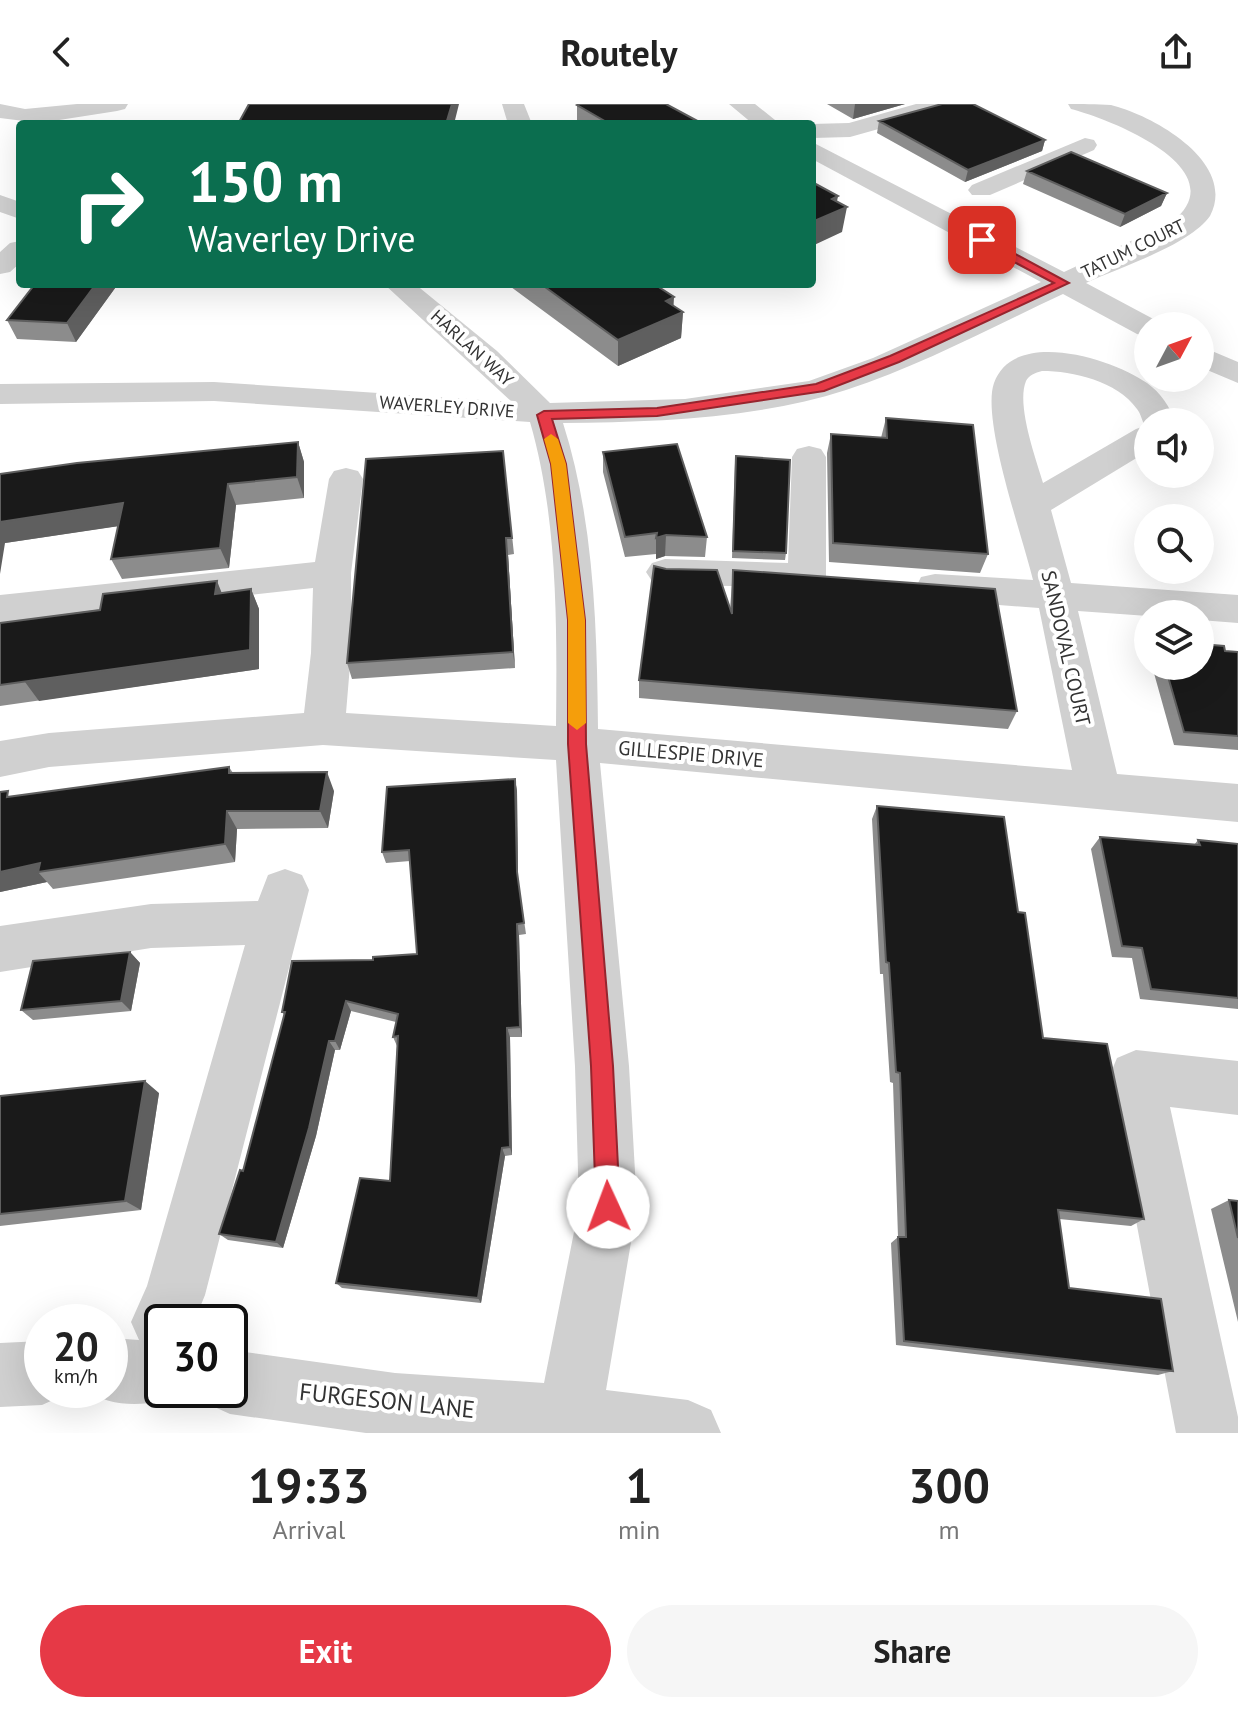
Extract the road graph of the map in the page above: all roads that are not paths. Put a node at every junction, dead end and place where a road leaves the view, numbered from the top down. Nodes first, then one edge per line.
1 (117, 104) edge
2 (740, 104) edge
3 (942, 104) edge
4 (1079, 104) edge
5 (0, 110) edge
6 (762, 120) edge
7 (850, 130) junction
8 (816, 131) edge
9 (1085, 145) dead end
10 (821, 154) edge
11 (981, 190) dead end
12 (16, 252) edge
13 (0, 266) edge
14 (1063, 283) junction
15 (403, 288) edge
16 (1134, 321) edge
17 (1214, 362) edge
18 (1238, 374) edge
19 (0, 394) edge
20 (1154, 408) edge
21 (544, 415) junction
22 (1134, 444) edge
23 (809, 457) dead end
24 (346, 479) dead end
25 (1033, 505) junction
26 (665, 572) edge
27 (332, 573) junction
28 (900, 584) edge
29 (1055, 596) junction
30 (0, 609) edge
31 (1238, 609) edge
32 (323, 728) junction
33 (577, 744) junction
34 (0, 759) edge
35 (1099, 791) junction
36 (1238, 803) edge
37 (0, 949) edge
38 (1238, 1088) edge
39 (170, 1304) edge
40 (24, 1374) edge
41 (0, 1375) edge
42 (248, 1386) edge
43 (569, 1417) junction
44 (392, 1419) edge
45 (688, 1433) edge
46 (1209, 1433) edge

1 - 5 street
2 - 6 street
3 - 7 street
4 - 14 street, TATUM COURT
7 - 8 street
7 - 10 street
9 - 11 street
10 - 14 street
12 - 13 street
14 - 16 street
14 - 21 street, WAVERLEY DRIVE
15 - 21 street, HARLAN WAY
17 - 18 street
19 - 21 street, WAVERLEY DRIVE
20 - 25 street, SANDOVAL COURT
21 - 33 street
22 - 25 street
23 - 26 street
24 - 27 street
25 - 29 street, SANDOVAL COURT
27 - 30 street
27 - 32 street
28 - 29 street
29 - 31 street
29 - 35 street, SANDOVAL COURT
32 - 33 street, GILLESPIE DRIVE
32 - 34 street, GILLESPIE DRIVE
33 - 35 street, GILLESPIE DRIVE
33 - 43 street
35 - 36 street, GILLESPIE DRIVE
37 - 39 street
38 - 46 street
40 - 41 street
42 - 44 street, FURGESON LANE
43 - 44 street, FURGESON LANE
43 - 45 street, FURGESON LANE

